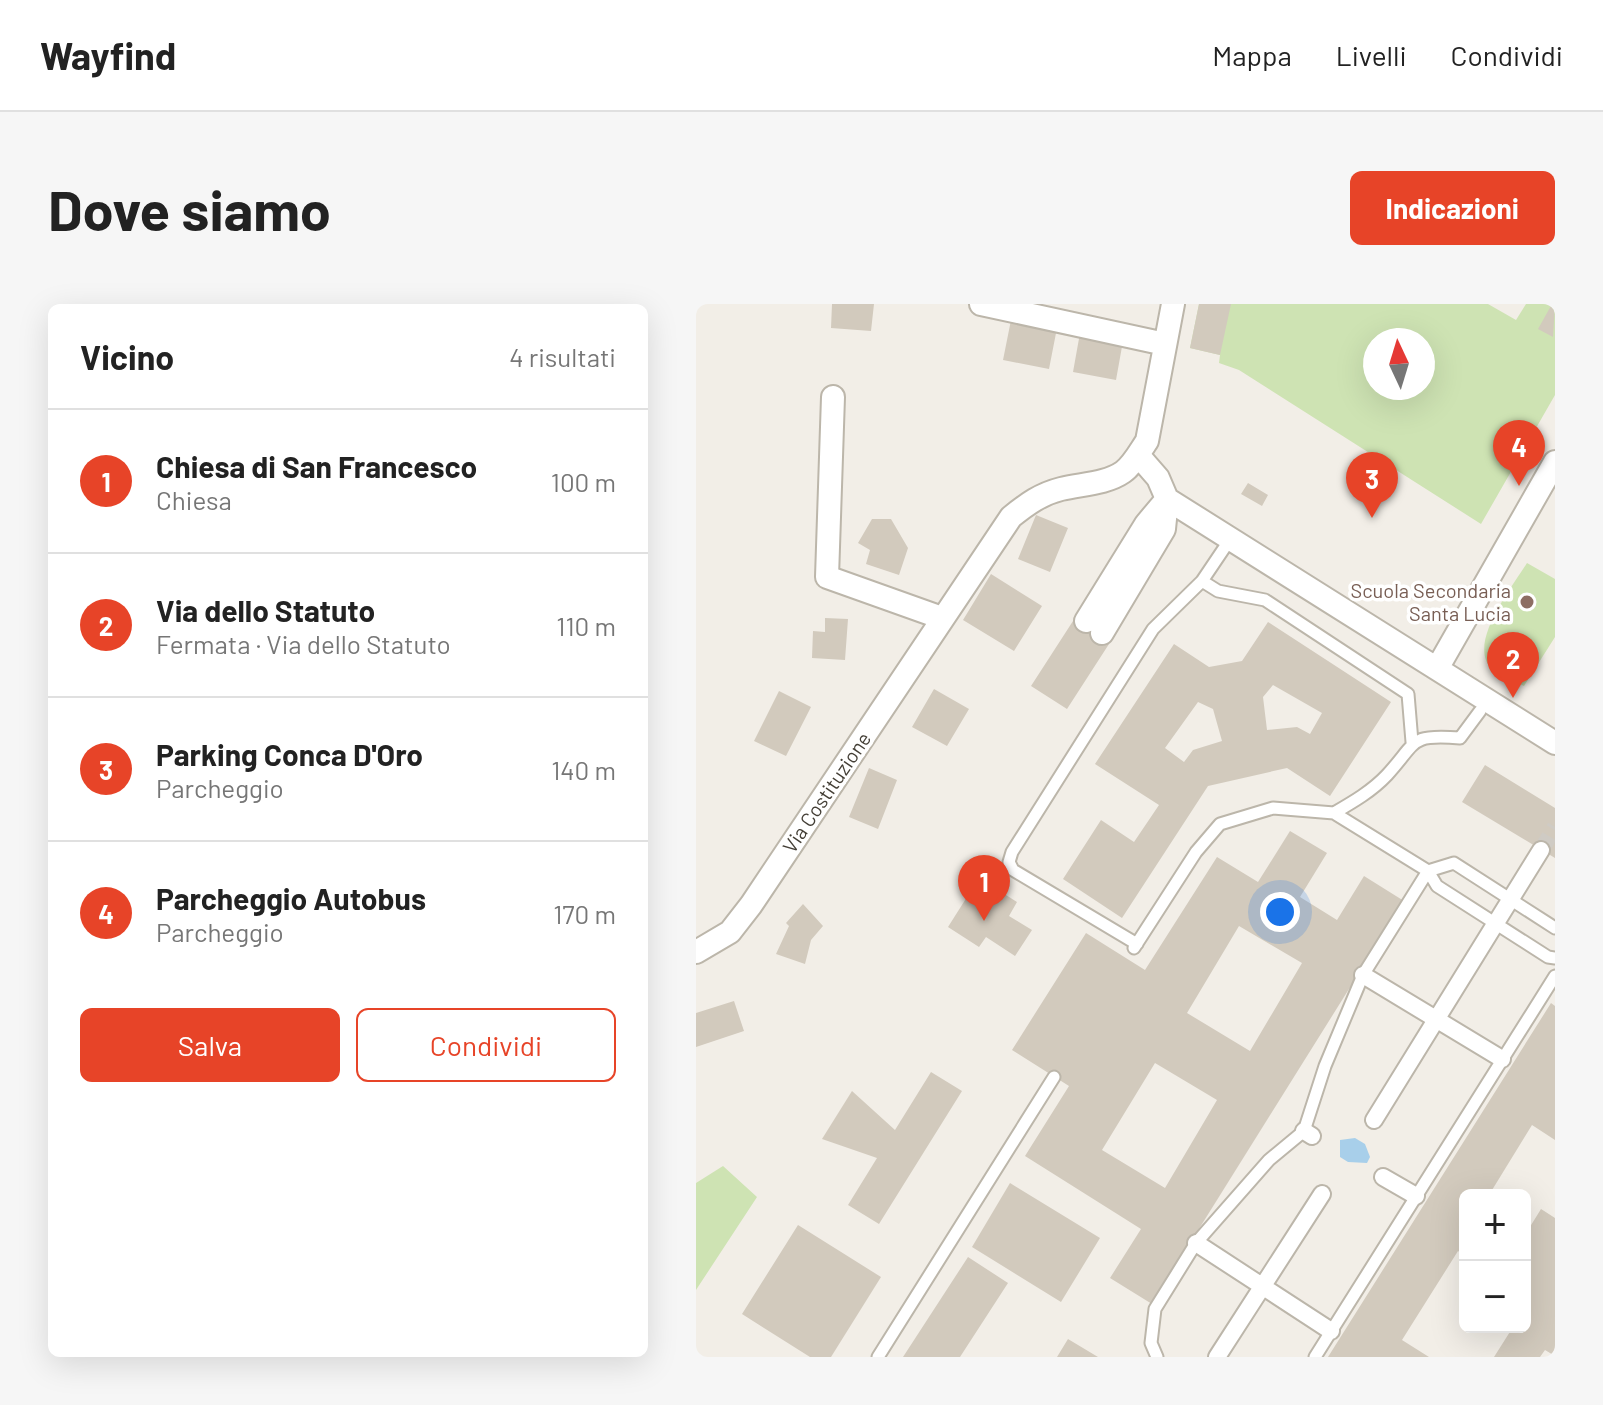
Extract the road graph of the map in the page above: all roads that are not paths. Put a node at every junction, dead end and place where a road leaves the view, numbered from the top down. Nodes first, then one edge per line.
1 (981, 304) edge
2 (1173, 304) edge
3 (1165, 344) junction
4 (833, 397) dead end
5 (1138, 455) junction
6 (1555, 462) edge
7 (1167, 499) junction
8 (1231, 538) junction
9 (1202, 581) junction
10 (942, 618) junction
11 (1094, 627) dead end
12 (1438, 667) junction
13 (1485, 706) junction
14 (1412, 742) junction
15 (1555, 743) edge
16 (1334, 813) junction
17 (1541, 850) tunnel mouth
18 (1428, 871) junction
19 (1512, 900) junction
20 (1497, 924) junction
21 (1555, 928) edge
22 (696, 952) edge
23 (1555, 958) edge
24 (1363, 975) junction
25 (1555, 976) edge
26 (1437, 1021) junction
27 (1502, 1059) junction
28 (1054, 1077) dead end
29 (1374, 1120) dead end
30 (1383, 1177) dead end
31 (1322, 1194) dead end
32 (1416, 1196) junction
33 (1196, 1243) junction
34 (1262, 1287) junction
35 (1331, 1331) junction
36 (878, 1357) edge
37 (1157, 1357) edge
38 (1217, 1357) edge
39 (1315, 1357) edge

1 - 3 street
2 - 3 street
3 - 5 street
4 - 10 street
5 - 7 street
5 - 10 street, Via Costituzione
6 - 12 street
7 - 8 street
7 - 11 street
8 - 9 lane
8 - 12 street
9 - 14 lane
9 - 16 lane
10 - 22 street, Via Costituzione
12 - 13 street
13 - 14 lane
13 - 15 street
14 - 16 lane
16 - 18 lane
17 - 19 street
18 - 19 lane
18 - 20 lane
18 - 24 lane
19 - 20 street
19 - 21 lane
20 - 23 lane
20 - 26 street
24 - 26 street
24 - 33 lane
25 - 27 lane
26 - 27 street
26 - 29 street
27 - 32 lane
28 - 36 lane
30 - 32 street
31 - 34 street
32 - 35 lane
33 - 34 street
33 - 37 lane
34 - 35 street
34 - 38 street
35 - 39 lane

